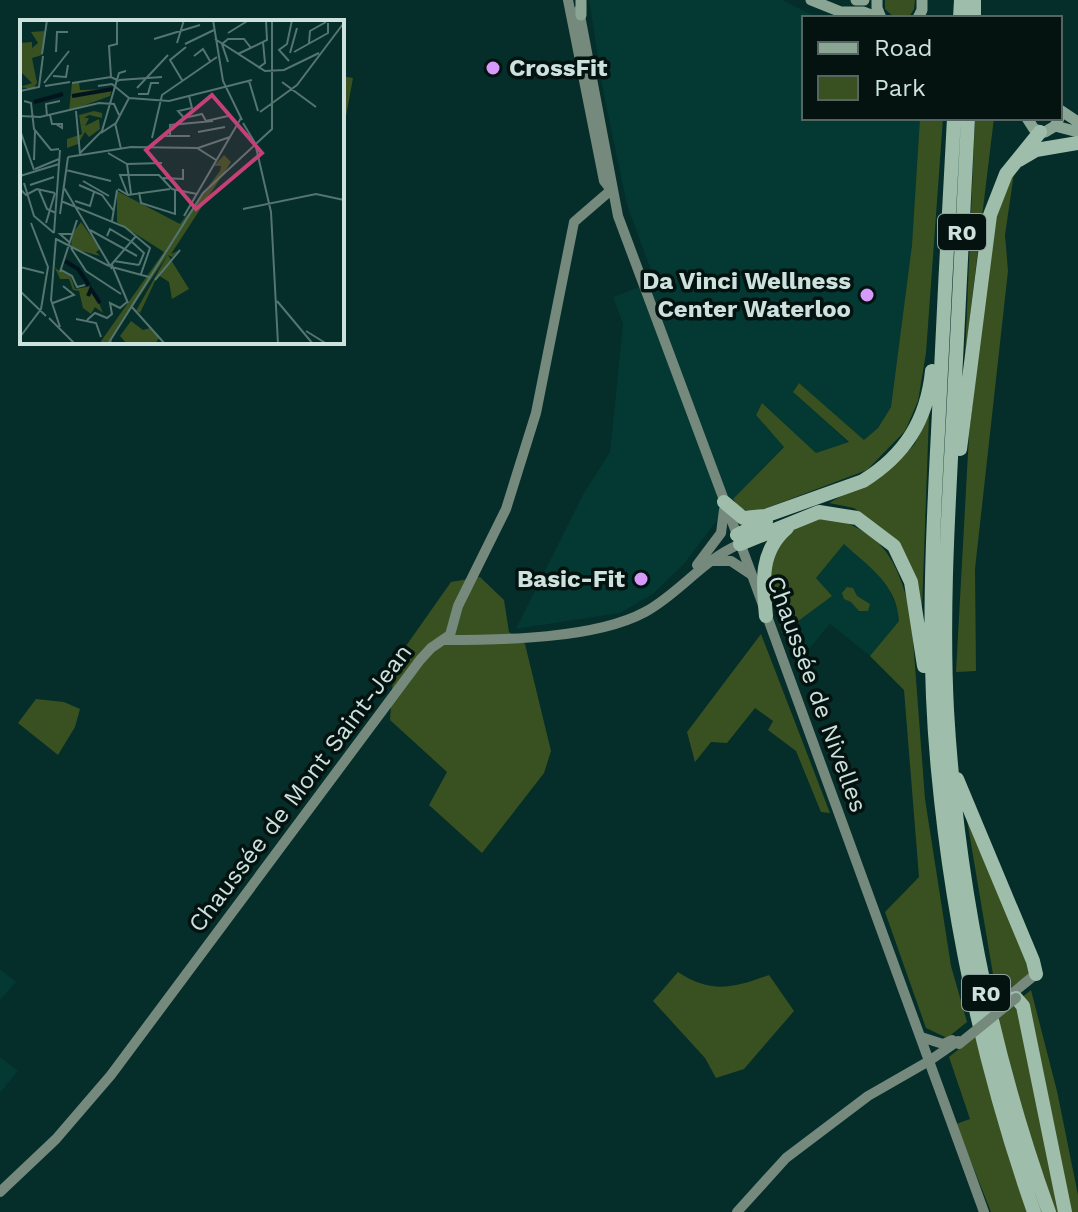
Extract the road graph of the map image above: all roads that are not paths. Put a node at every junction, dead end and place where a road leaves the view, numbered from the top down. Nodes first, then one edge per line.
1 (568, 0) edge
2 (579, 0) edge
3 (811, 0) edge
4 (856, 0) edge
5 (864, 0) edge
6 (581, 15) joint
7 (874, 16) edge
8 (954, 120) edge
9 (968, 120) edge
10 (1028, 120) edge
11 (1057, 122) edge
12 (1040, 132) junction
13 (1078, 132) edge
14 (1078, 143) edge
15 (1012, 165) junction
16 (611, 190) junction
17 (943, 316) junction
18 (949, 496) junction
19 (724, 502) junction
20 (806, 502) junction
21 (796, 520) junction
22 (738, 539) junction
23 (713, 547) junction
24 (708, 561) junction
25 (752, 575) junction
26 (689, 577) junction
27 (766, 616) junction
28 (445, 640) junction
29 (933, 687) junction
30 (952, 768) junction
31 (1036, 974) joint
32 (1009, 999) junction
33 (921, 1037) junction
34 (961, 1040) junction
35 (929, 1061) junction
36 (0, 1192) edge
37 (737, 1212) edge
38 (984, 1212) edge
39 (1034, 1212) edge
40 (1049, 1212) edge
41 (1065, 1212) edge

1 - 16 main road, Chaussée de Nivelles
2 - 6 main road
3 - 7 main road
4 - 5 main road
6 - 16 main road, Chaussée de Nivelles
8 - 17 highway, R0
9 - 18 highway, R0
10 - 12 main road
11 - 12 main road
11 - 13 main road
12 - 15 highway
14 - 15 highway
15 - 18 highway
16 - 19 main road, Chaussée de Nivelles
16 - 28 main road, Chaussée de Mont Saint-Jean
17 - 20 highway
17 - 29 highway, R0
18 - 30 highway, R0
19 - 20 highway
19 - 22 main road, Chaussée de Nivelles
19 - 23 main road
20 - 22 highway
21 - 22 highway
21 - 27 highway
21 - 29 highway
22 - 23 main road
22 - 24 main road
22 - 25 main road, Chaussée de Nivelles
23 - 26 main road
24 - 25 main road
24 - 26 main road
25 - 27 main road, Chaussée de Nivelles
26 - 28 main road
27 - 33 main road, Chaussée de Nivelles
28 - 36 main road, Chaussée de Mont Saint-Jean
29 - 39 highway, R0
30 - 31 highway
30 - 40 highway, R0
31 - 32 main road
32 - 34 main road, bridge
32 - 41 highway
33 - 34 main road
33 - 35 main road, Chaussée de Nivelles
34 - 35 main road
35 - 37 main road
35 - 38 main road, Chaussée de Nivelles

